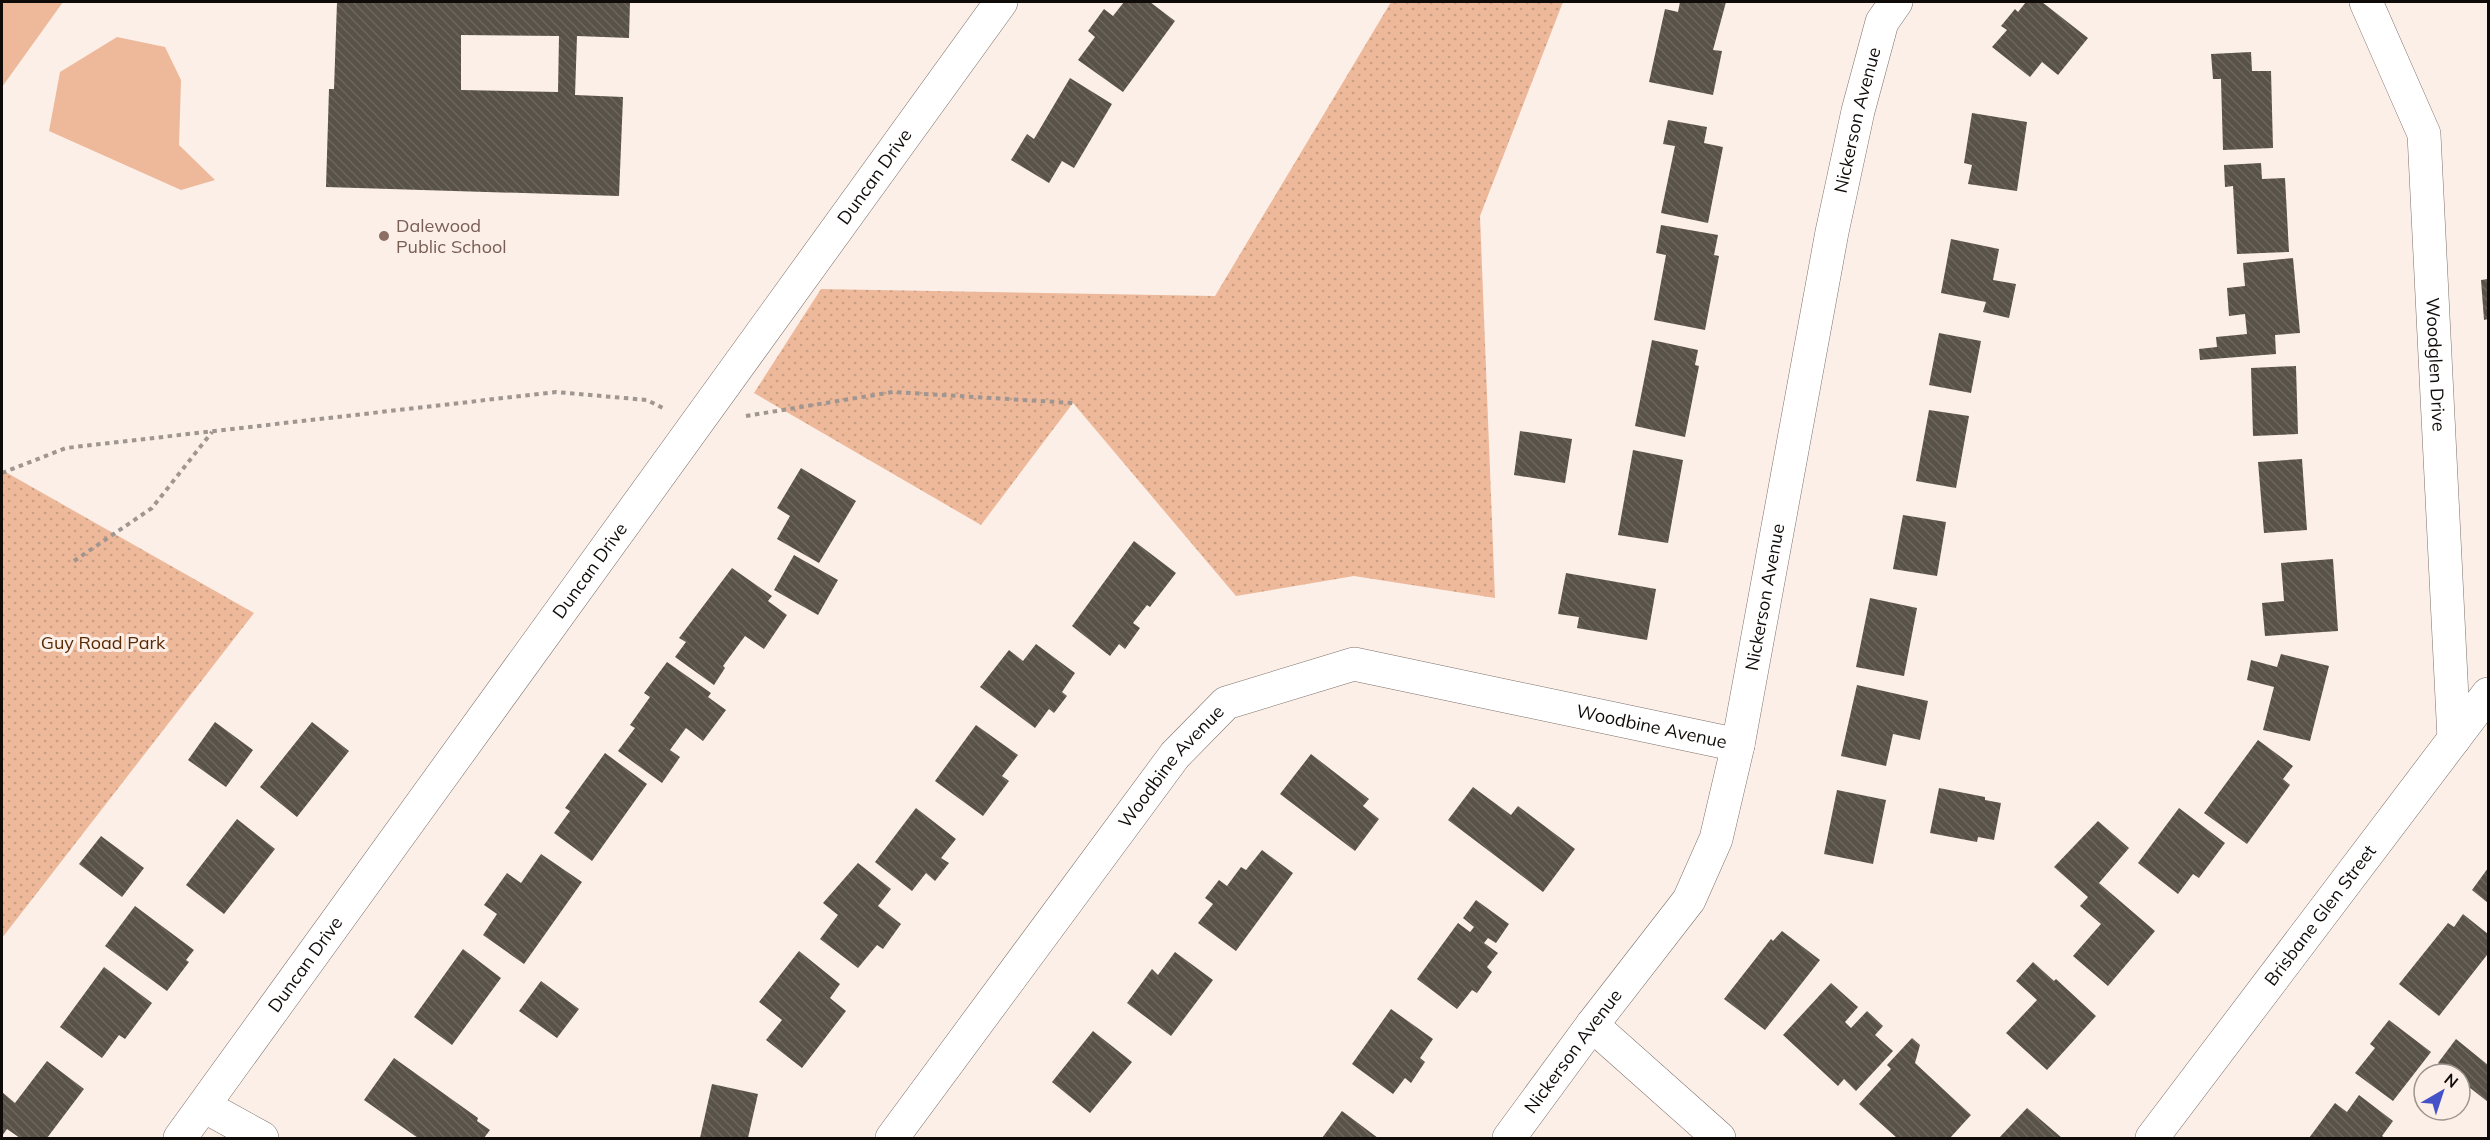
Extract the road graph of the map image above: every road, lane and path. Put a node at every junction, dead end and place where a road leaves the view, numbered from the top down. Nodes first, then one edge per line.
1 (1001, 2) edge
2 (1896, 2) edge
3 (2366, 2) edge
4 (1073, 403) dead end
5 (696, 424) junction
6 (213, 431) junction
7 (2, 473) edge
8 (74, 561) dead end
9 (2488, 694) edge
10 (2454, 739) junction
11 (1738, 745) junction
12 (1592, 1025) junction
13 (204, 1106) junction
14 (180, 1138) edge
15 (262, 1138) edge
16 (892, 1138) edge
17 (1509, 1138) edge
18 (1719, 1138) edge
19 (2152, 1138) edge

1 - 5 street, Duncan Drive
2 - 11 street, Nickerson Avenue
3 - 10 street, Woodglen Drive
4 - 5 path
5 - 6 path
5 - 13 street, Duncan Drive
6 - 7 path
6 - 8 path
9 - 10 street, Brisbane Glen Street
10 - 19 street, Brisbane Glen Street
11 - 12 street, Nickerson Avenue
11 - 16 street, Woodbine Avenue
12 - 17 street, Nickerson Avenue
12 - 18 street
13 - 14 street, Duncan Drive
13 - 15 street

